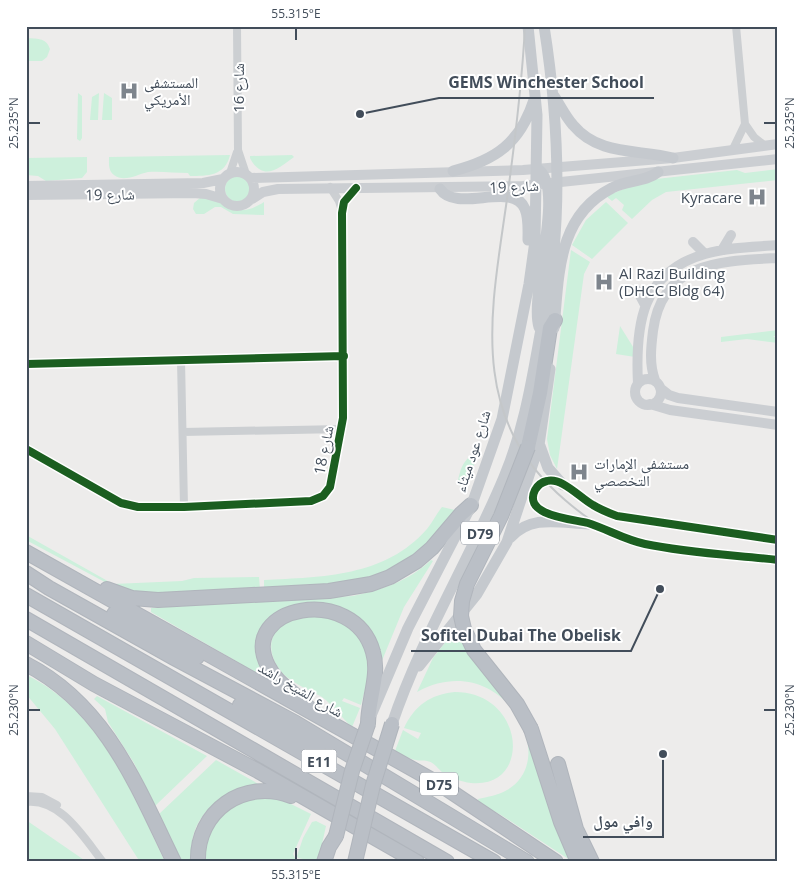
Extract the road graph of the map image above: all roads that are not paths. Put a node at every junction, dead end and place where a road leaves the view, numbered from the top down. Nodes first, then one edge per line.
1 (237, 26) edge
2 (528, 26) edge
3 (544, 26) edge
4 (736, 26) edge
5 (536, 94) junction
6 (552, 94) junction
7 (746, 124) junction
8 (778, 144) edge
9 (764, 145) junction
10 (733, 149) junction
11 (238, 150) junction
12 (673, 158) junction
13 (778, 159) edge
14 (556, 167) junction
15 (538, 168) junction
16 (453, 171) junction
17 (658, 172) junction
18 (227, 176) junction
19 (249, 176) junction
20 (547, 184) junction
21 (26, 186) edge
22 (330, 187) junction
23 (356, 188) junction
24 (440, 189) junction
25 (26, 195) edge
26 (252, 199) junction
27 (223, 200) junction
28 (342, 213) junction
29 (731, 234) dead end
30 (693, 242) dead end
31 (778, 246) edge
32 (722, 250) junction
33 (778, 253) edge
34 (705, 254) junction
35 (534, 255) junction
36 (778, 258) edge
37 (758, 259) junction
38 (637, 290) dead end
39 (645, 305) junction
40 (555, 320) joint
41 (344, 356) junction
42 (181, 360) junction
43 (26, 364) edge
44 (638, 384) junction
45 (658, 384) junction
46 (650, 404) junction
47 (778, 412) edge
48 (778, 425) edge
49 (342, 429) junction
50 (183, 432) junction
51 (534, 446) junction
52 (26, 449) edge
53 (563, 485) junction
54 (471, 505) junction
55 (184, 507) junction
56 (589, 524) junction
57 (778, 540) edge
58 (508, 542) junction
59 (29, 558) edge
60 (778, 560) edge
61 (26, 573) edge
62 (26, 595) edge
63 (26, 619) edge
64 (26, 643) edge
65 (26, 648) edge
66 (144, 661) junction
67 (26, 664) edge
68 (76, 674) junction
69 (404, 687) junction
70 (316, 717) junction
71 (368, 724) junction
72 (392, 724) joint
73 (558, 764) dead end
74 (26, 796) edge
75 (26, 802) edge
76 (438, 808) junction
77 (338, 817) junction
78 (72, 824) junction
79 (336, 836) junction
80 (412, 860) edge
81 (103, 862) edge
82 (174, 862) edge
83 (198, 862) edge
84 (324, 862) edge
85 (332, 862) edge
86 (354, 862) edge
87 (447, 862) edge
88 (494, 862) edge
89 (527, 862) edge
90 (556, 862) edge
91 (578, 862) edge
92 (592, 862) edge

1 - 11 street, شارع 16
2 - 5 main road, شارع عود ميثاء / D79
3 - 6 main road, شارع عود ميثاء / D79
4 - 7 street
5 - 15 main road, شارع عود ميثاء / D79
5 - 16 main road
6 - 12 main road
6 - 14 main road, شارع عود ميثاء / D79
7 - 9 street
7 - 10 street
8 - 9 main road, شارع 19
9 - 10 main road, شارع 19
10 - 12 main road, شارع 19
11 - 18 street, شارع 16
11 - 19 street, شارع 16
12 - 14 main road, شارع 19
13 - 17 main road, شارع 19
14 - 15 main road, شارع 19
14 - 20 main road, شارع عود ميثاء / D79
15 - 16 main road, شارع 19
15 - 20 main road, شارع عود ميثاء / D79
16 - 19 main road, شارع 19
17 - 20 main road, شارع 19
17 - 40 main road
18 - 19 main road
18 - 21 main road, شارع 19
18 - 27 main road
19 - 26 main road
20 - 24 main road, شارع 19
20 - 35 main road, شارع عود ميثاء / D79
20 - 69 main road, شارع عود ميثاء / D79
22 - 23 main road, شارع 19
22 - 26 main road, شارع 19
22 - 28 street, شارع 18
23 - 24 main road, شارع 19
23 - 28 street, شارع 18
24 - 35 main road
25 - 27 main road, شارع 19
26 - 27 main road
28 - 41 street, شارع 18
29 - 32 main road
30 - 34 main road
31 - 32 main road
32 - 34 main road
33 - 37 main road
34 - 39 main road
35 - 54 main road, شارع عود ميثاء / D79
36 - 37 main road
37 - 45 main road
38 - 39 main road
39 - 44 main road
40 - 51 highway
41 - 42 street
41 - 49 street, شارع 18
42 - 43 street
42 - 50 street
44 - 45 main road
44 - 46 main road
45 - 46 main road
45 - 47 main road
46 - 48 main road
49 - 50 street
49 - 55 street, شارع 18
50 - 55 street
51 - 53 main road
51 - 58 main road
51 - 91 highway, bridge
52 - 55 street, شارع 18
53 - 56 main road
53 - 57 main road
54 - 59 highway
54 - 71 main road, شارع عود ميثاء / D79
56 - 58 main road
56 - 60 main road
58 - 69 main road
59 - 70 highway, شارع الشيخ راشد / D75
61 - 76 highway
62 - 66 highway, E11
63 - 87 highway, E11
64 - 68 highway
65 - 68 highway
66 - 76 highway
66 - 88 highway, E11
67 - 82 highway
68 - 77 highway
69 - 72 main road, شارع عود ميثاء / D79
70 - 71 highway
70 - 90 highway, شارع الشيخ راشد / D75
71 - 79 highway, شارع عود ميثاء, bridge
72 - 86 highway, شارع عود ميثاء / D79, bridge
73 - 92 highway
74 - 78 street
75 - 78 street
76 - 89 highway
77 - 80 highway
77 - 83 highway
78 - 81 street
79 - 84 highway
79 - 85 highway, شارع عود ميثاء

